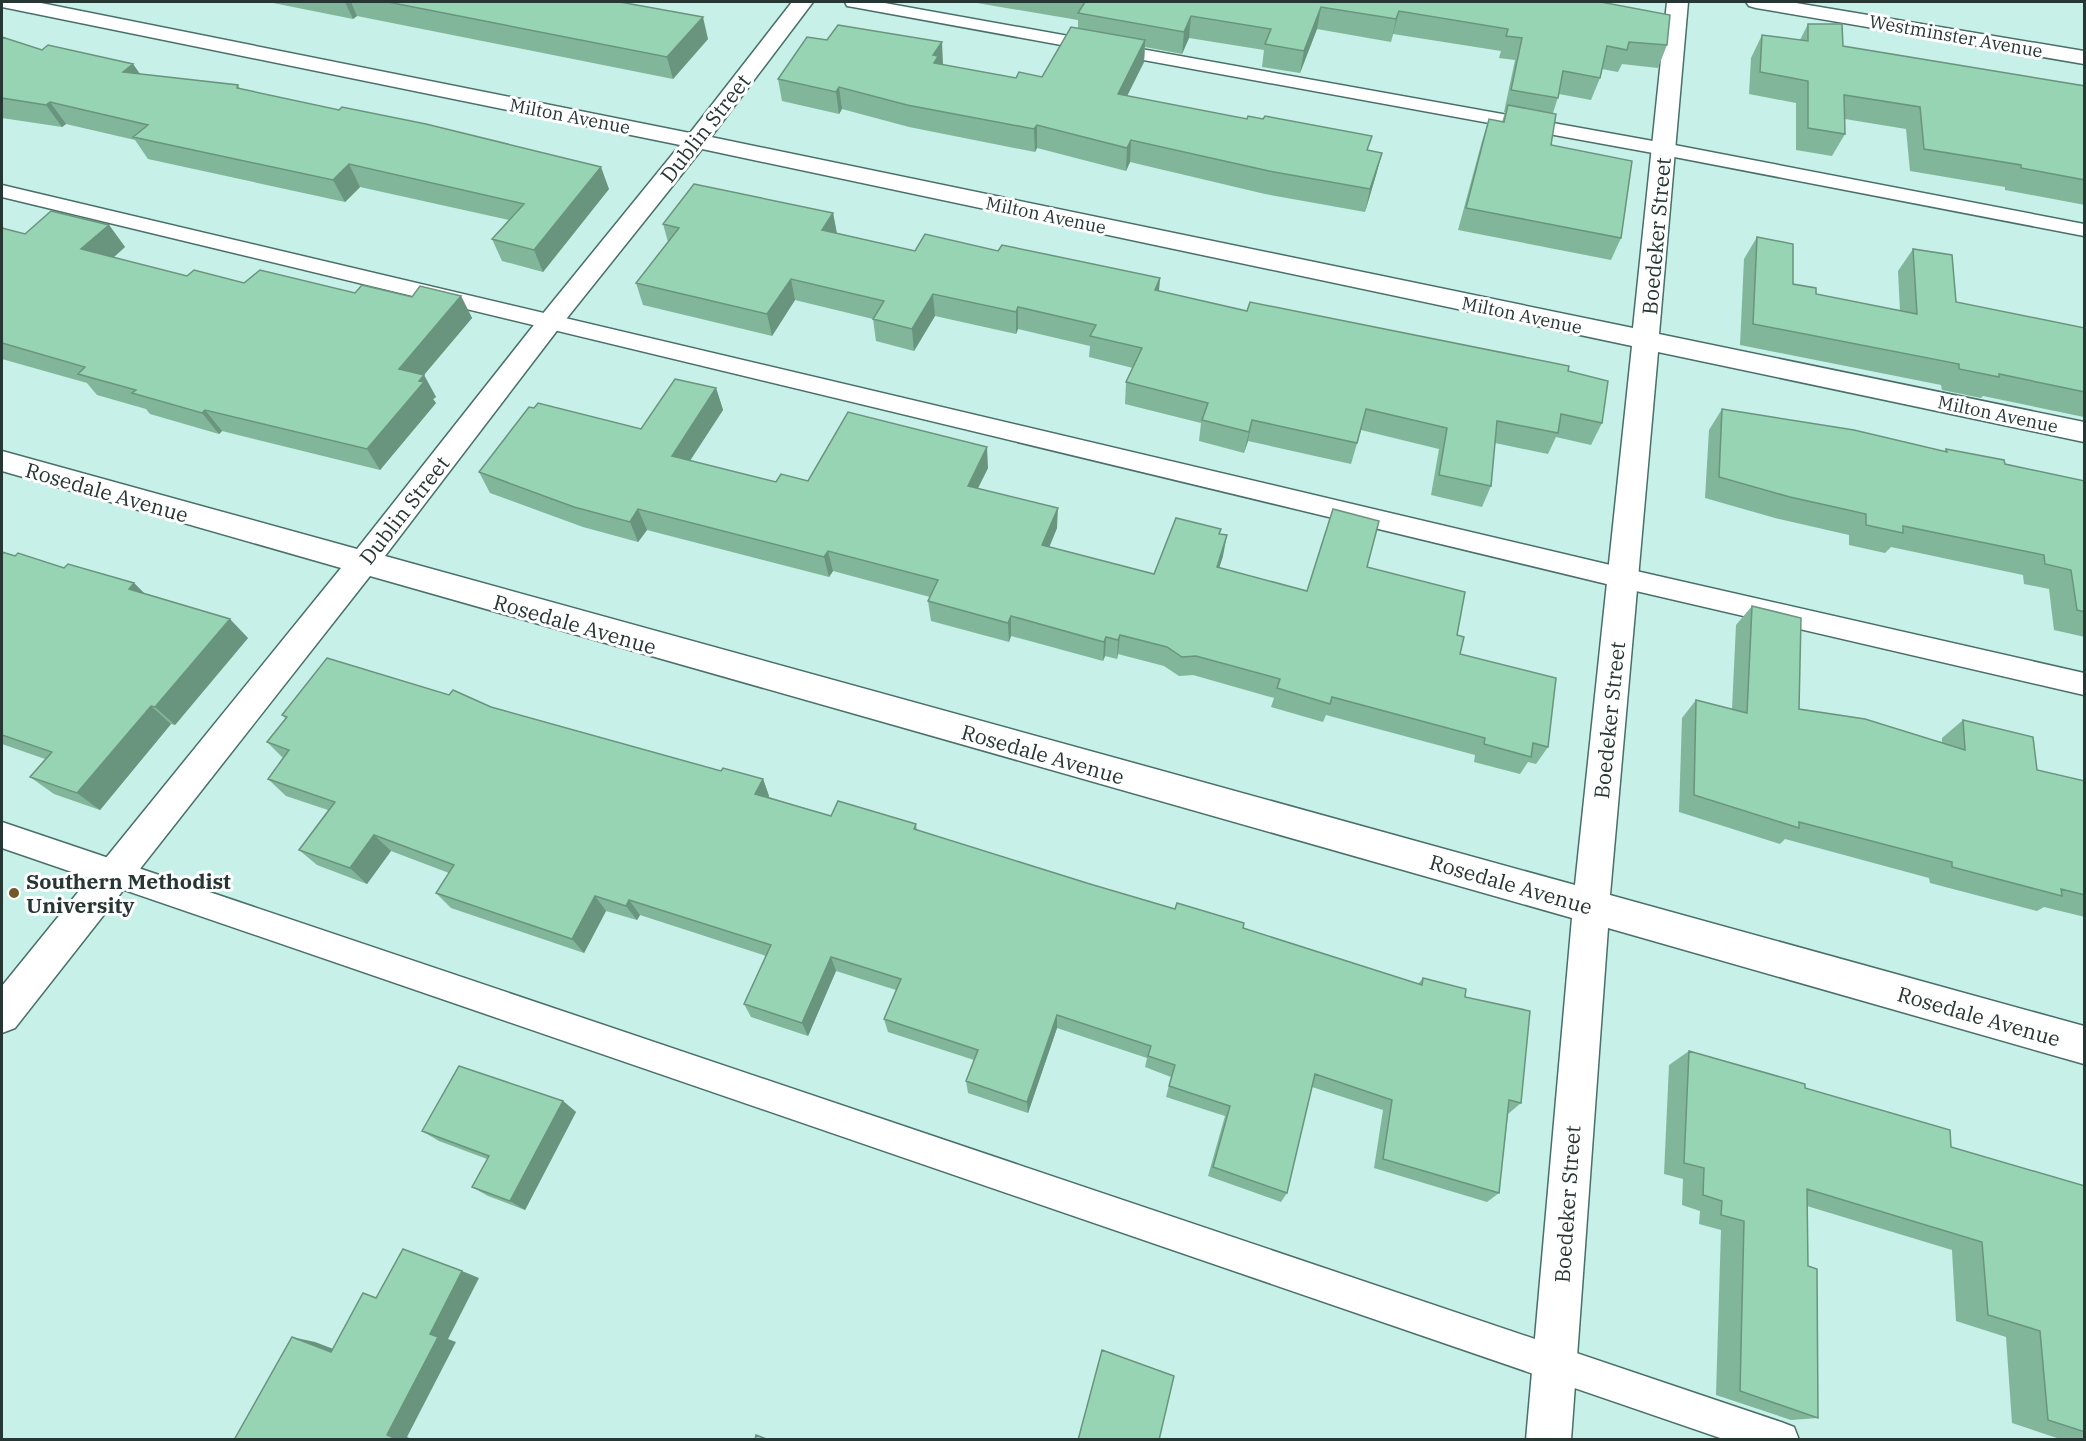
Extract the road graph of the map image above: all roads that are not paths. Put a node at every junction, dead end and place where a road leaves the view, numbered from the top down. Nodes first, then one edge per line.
1 (7, 2) edge
2 (803, 2) edge
3 (853, 2) edge
4 (1678, 2) edge
5 (1756, 2) edge
6 (2085, 58) edge
7 (696, 141) junction
8 (1664, 149) junction
9 (2, 191) edge
10 (2085, 230) edge
11 (550, 322) junction
12 (1646, 341) junction
13 (2085, 432) edge
14 (2, 462) edge
15 (362, 564) junction
16 (1623, 578) junction
17 (2085, 684) edge
18 (2, 835) edge
19 (114, 874) junction
20 (1591, 907) junction
21 (2, 1016) edge
22 (2085, 1045) edge
23 (1555, 1365) junction
24 (1548, 1440) edge
25 (1781, 1440) edge

1 - 7 street, Milton Avenue
2 - 7 street, Dublin Street
3 - 8 lane
4 - 8 street, Boedeker Street
5 - 6 street, Westminster Avenue
7 - 11 street, Dublin Street
7 - 12 street, Milton Avenue
8 - 10 lane
8 - 12 street, Boedeker Street
9 - 11 lane
11 - 15 street, Dublin Street
11 - 16 lane
12 - 13 street, Milton Avenue
12 - 16 street, Boedeker Street
14 - 15 street, Rosedale Avenue
15 - 19 street, Dublin Street
15 - 20 street, Rosedale Avenue
16 - 17 lane
16 - 20 street, Boedeker Street
18 - 19 lane
19 - 21 street, Dublin Street
19 - 23 lane
20 - 22 street, Rosedale Avenue
20 - 23 street, Boedeker Street
23 - 24 street, Boedeker Street
23 - 25 lane

